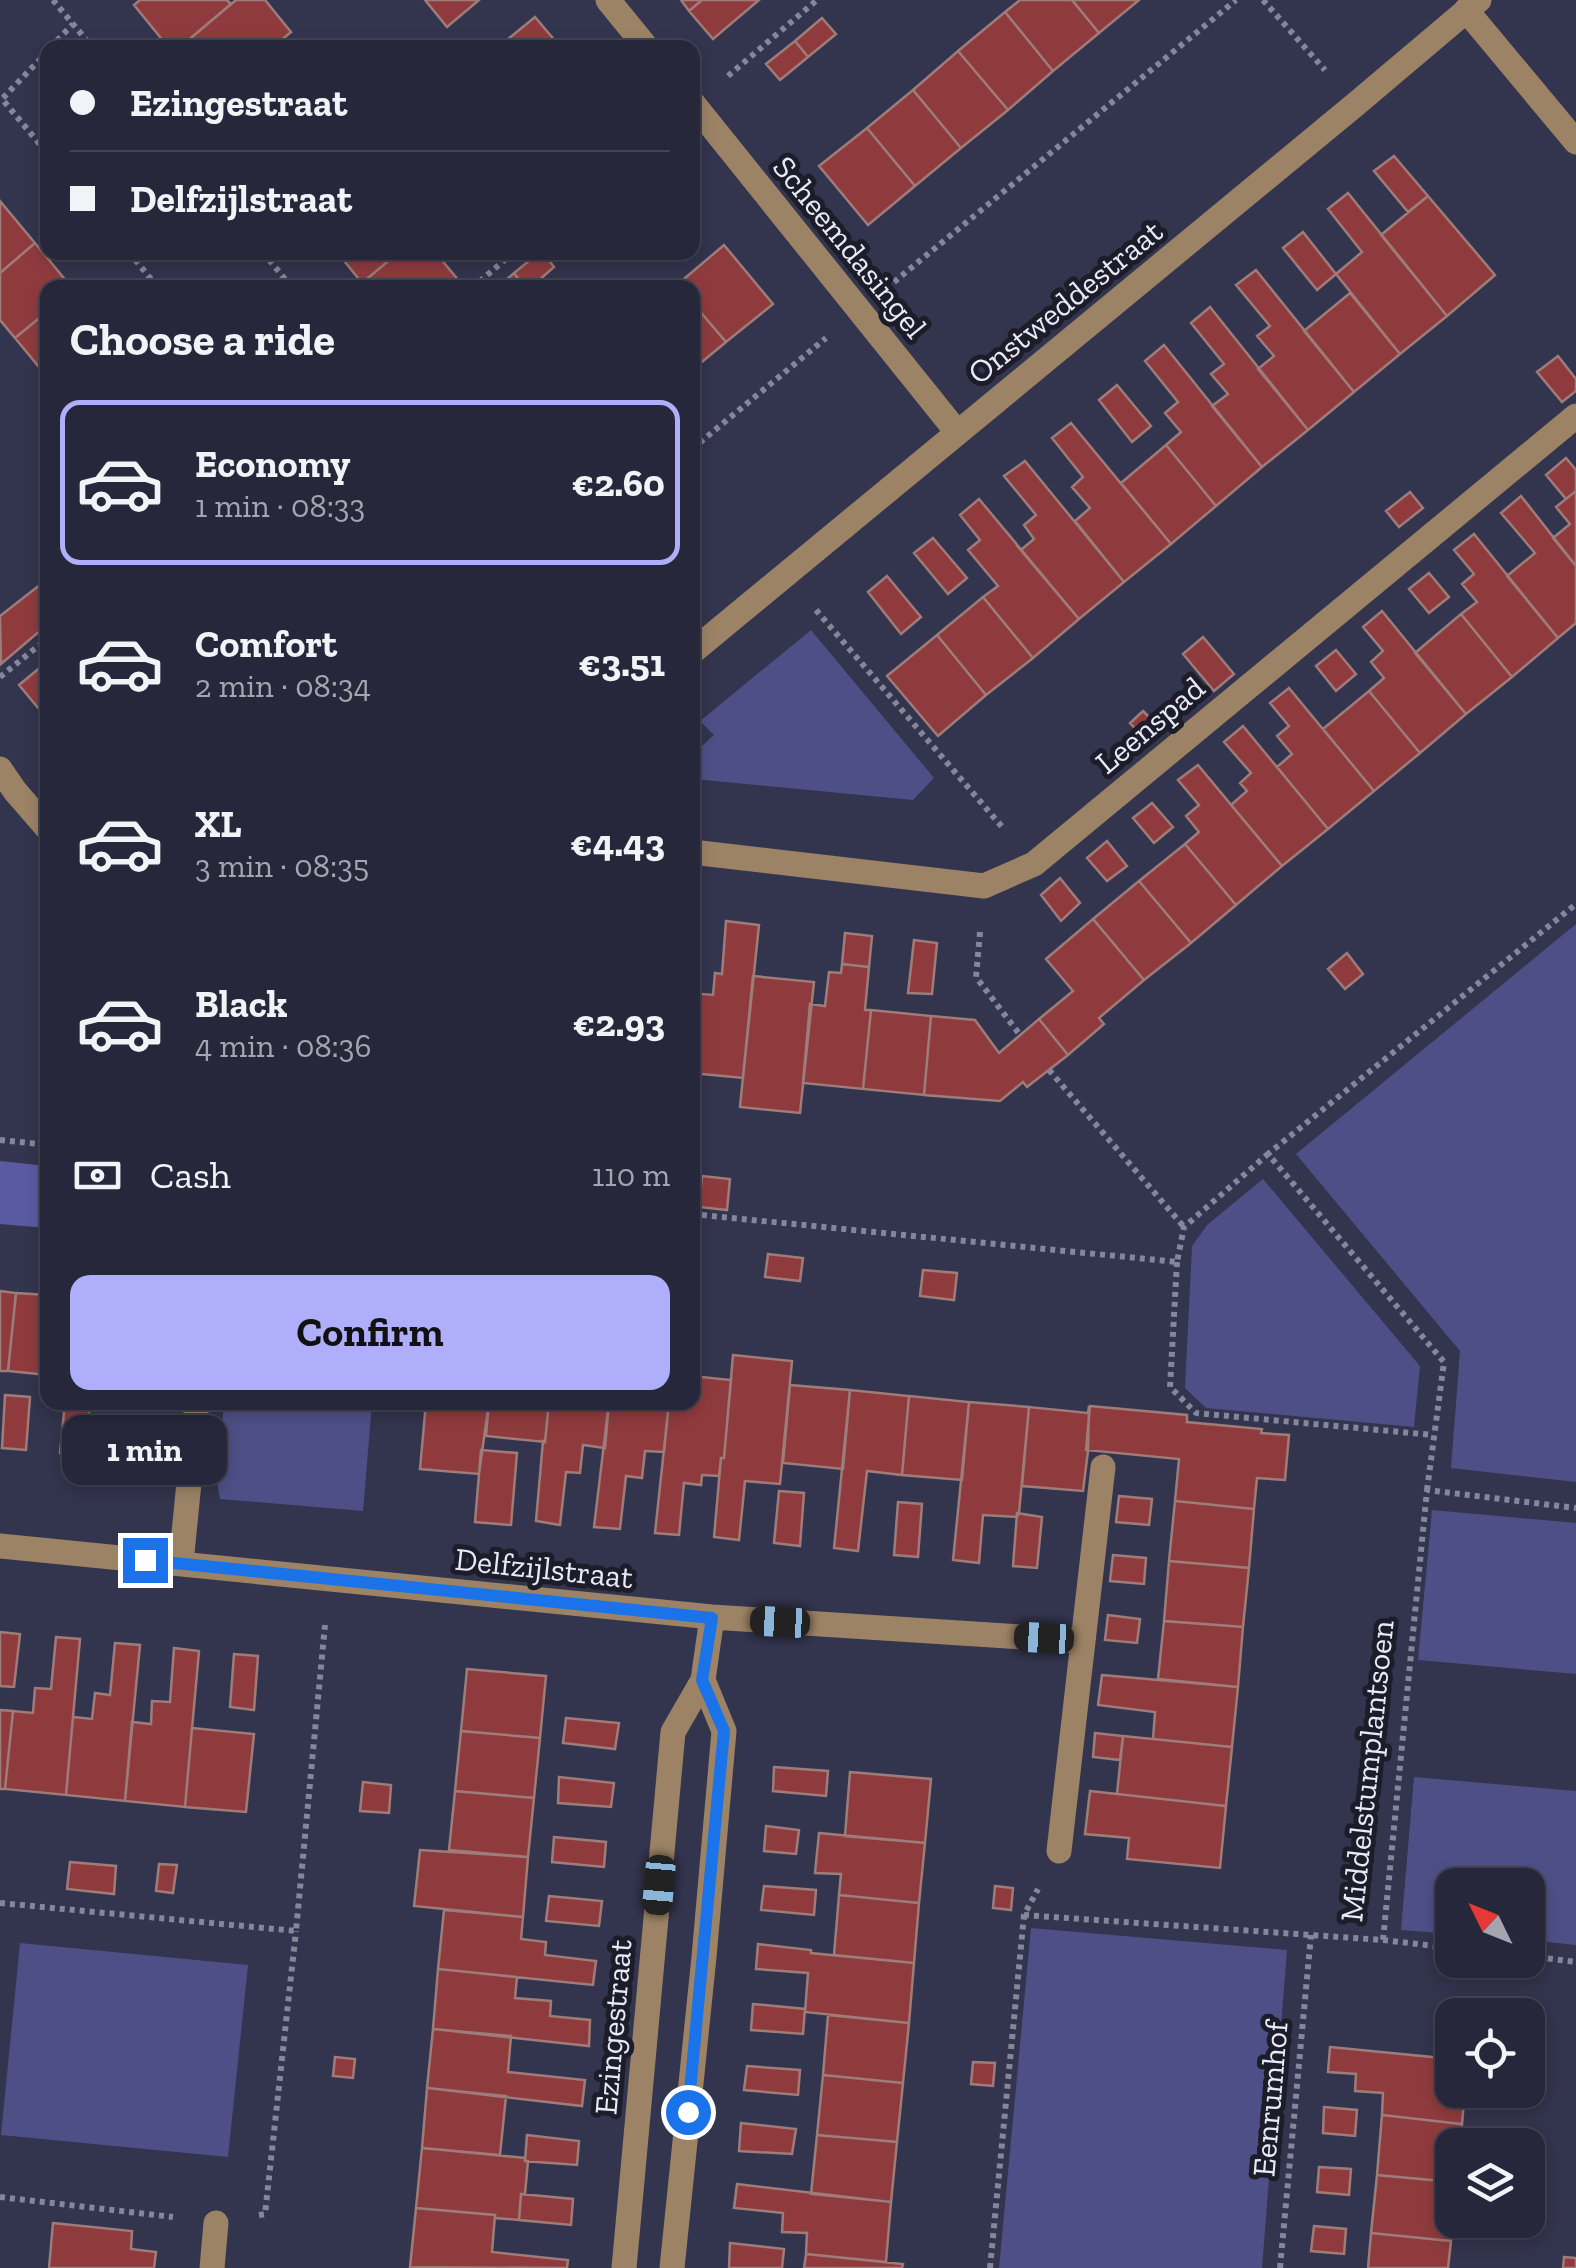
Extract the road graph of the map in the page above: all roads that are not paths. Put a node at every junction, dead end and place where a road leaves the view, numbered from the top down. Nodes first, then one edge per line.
1 (608, 0) edge
2 (1472, 5) edge
3 (641, 40) edge
4 (700, 112) edge
5 (1576, 142) edge
6 (1576, 416) edge
7 (958, 432) junction
8 (700, 645) edge
9 (0, 769) edge
10 (7, 790) edge
11 (40, 821) edge
12 (700, 853) edge
13 (195, 1410) edge
14 (1103, 1467) dead end
15 (0, 1546) edge
16 (181, 1563) junction
17 (712, 1618) junction
18 (1082, 1640) junction
19 (702, 1680) junction
20 (1058, 1851) dead end
21 (216, 2223) road end
22 (212, 2268) edge
23 (624, 2268) edge
24 (672, 2268) edge

1 - 3 street
2 - 5 street
2 - 7 street, Onstweddestraat
4 - 7 street, Scheemdasingel
6 - 12 street, Leenspad
7 - 8 street, Onstweddestraat
9 - 10 street
10 - 11 street
13 - 16 street
14 - 18 street
15 - 16 street, Delfzijlstraat
16 - 17 street, Delfzijlstraat
17 - 18 street, Delfzijlstraat
17 - 19 street, Ezingestraat
18 - 20 street
19 - 23 street, Ezingestraat
19 - 24 street
21 - 22 street

